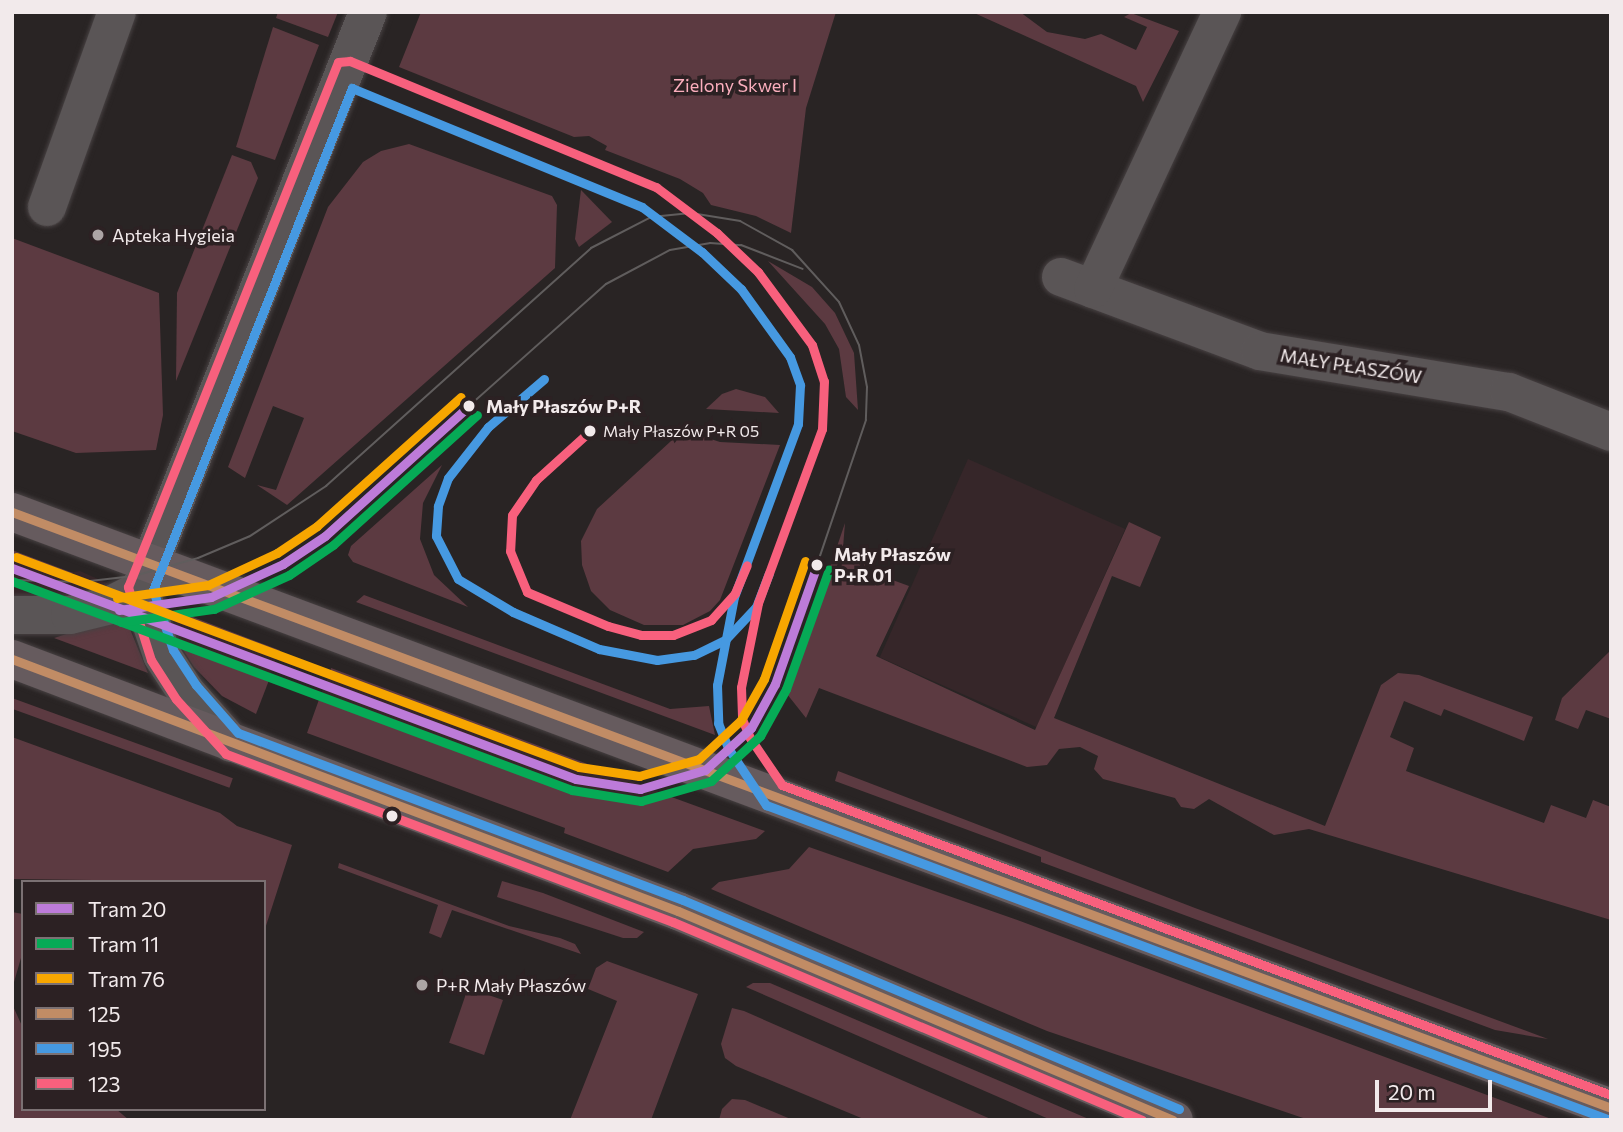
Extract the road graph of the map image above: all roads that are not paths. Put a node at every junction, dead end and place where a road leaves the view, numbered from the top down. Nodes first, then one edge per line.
1 (117, 12) edge
2 (368, 12) edge
3 (1222, 12) edge
4 (47, 207) dead end
5 (1611, 432) edge
6 (12, 512) edge
7 (146, 577) junction
8 (12, 615) edge
9 (12, 659) edge
10 (231, 743) junction
11 (1611, 1108) edge
12 (1174, 1120) edge

1 - 4 street
2 - 7 street
3 - 5 street, MAŁY PŁASZÓW
6 - 7 main road
7 - 8 street
7 - 10 street
7 - 11 main road
9 - 10 main road
10 - 12 main road

